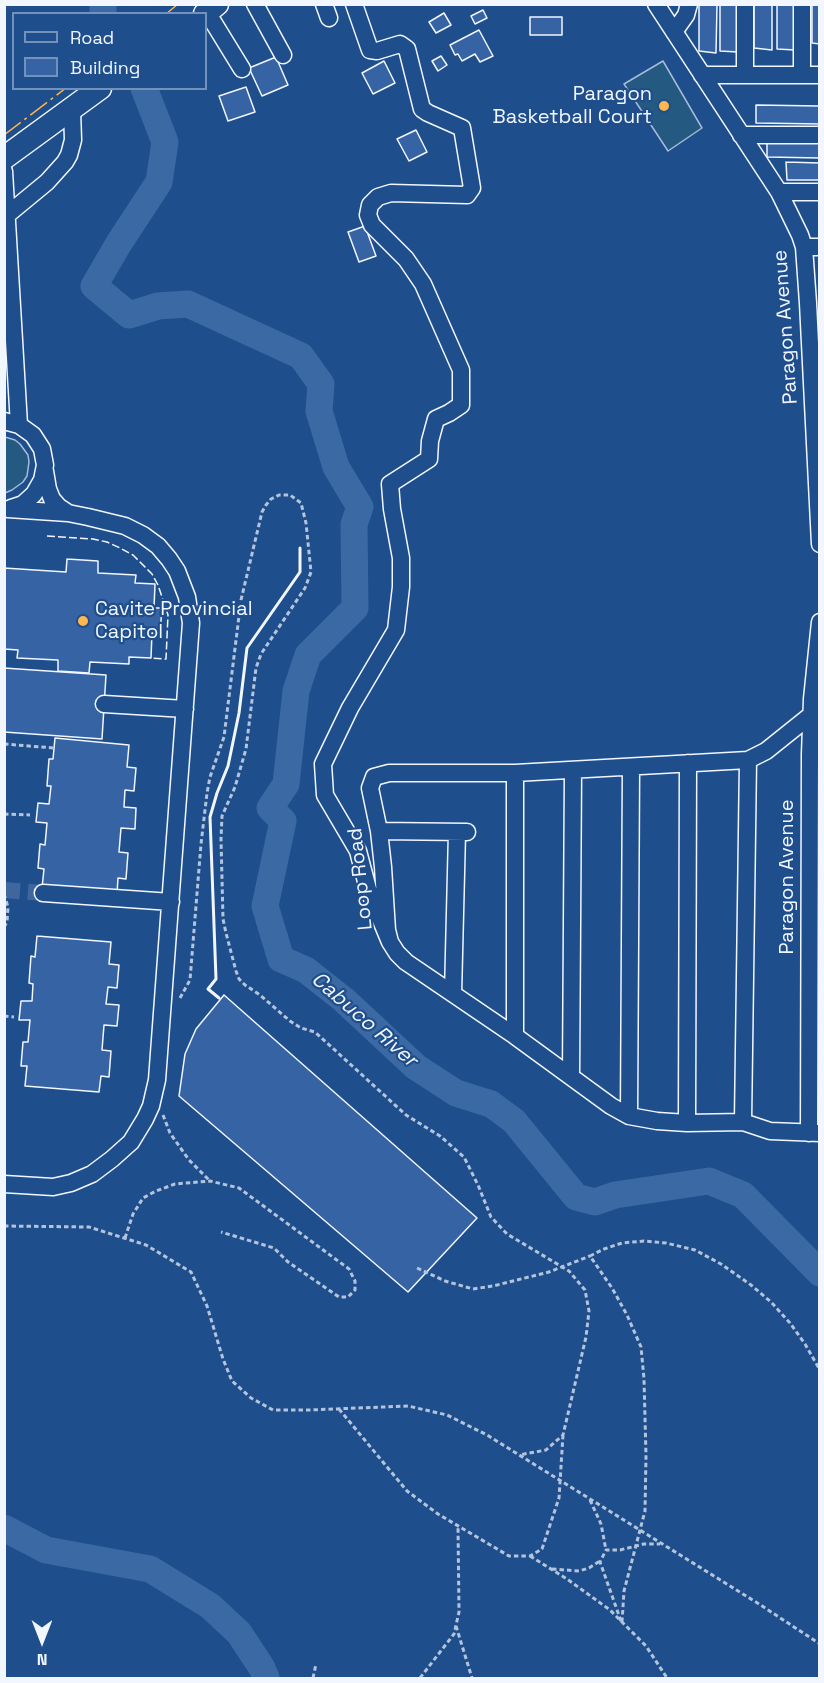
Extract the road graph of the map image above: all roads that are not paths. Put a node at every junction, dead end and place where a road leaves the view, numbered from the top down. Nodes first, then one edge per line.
1 (255, 4) edge
2 (354, 4) edge
3 (656, 4) edge
4 (689, 4) edge
5 (745, 4) edge
6 (802, 4) edge
7 (210, 10) edge
8 (674, 32) junction
9 (283, 54) dead end
10 (242, 69) dead end
11 (745, 74) junction
12 (702, 75) junction
13 (802, 75) junction
14 (819, 75) edge
15 (97, 90) edge
16 (72, 110) junction
17 (741, 135) junction
18 (819, 135) edge
19 (4, 158) edge
20 (4, 171) edge
21 (778, 192) junction
22 (819, 192) edge
23 (7, 214) junction
24 (812, 247) edge
25 (814, 303) edge
26 (815, 358) edge
27 (817, 416) edge
28 (12, 423) edge
29 (45, 470) junction
30 (817, 472) edge
31 (6, 509) edge
32 (68, 513) junction
33 (819, 535) edge
34 (819, 622) edge
35 (819, 642) edge
36 (104, 704) dead end
37 (814, 704) edge
38 (185, 709) junction
39 (815, 754) edge
40 (748, 760) junction
41 (688, 763) junction
42 (631, 766) junction
43 (573, 770) junction
44 (515, 773) junction
45 (814, 812) edge
46 (379, 831) junction
47 (815, 871) edge
48 (43, 893) tunnel mouth
49 (171, 902) junction
50 (390, 942) junction
51 (453, 994) junction
52 (515, 1036) junction
53 (571, 1077) junction
54 (629, 1116) junction
55 (743, 1122) junction
56 (687, 1123) junction
57 (814, 1133) edge
58 (4, 1184) edge

1 - 9 street
2 - 50 street
3 - 8 street, Paragon Avenue
4 - 8 street
5 - 11 street
6 - 13 street
7 - 10 street
8 - 12 street, Paragon Avenue
11 - 12 street
11 - 13 street
12 - 17 street, Paragon Avenue
13 - 14 street
15 - 16 main road
16 - 19 main road
16 - 23 street
17 - 18 street
17 - 21 street, Paragon Avenue
20 - 23 street
21 - 22 street
21 - 24 street, Paragon Avenue
23 - 28 street
24 - 25 street, Paragon Avenue
25 - 26 street, Paragon Avenue
26 - 27 street, Paragon Avenue
27 - 30 street, Paragon Avenue
28 - 29 street
29 - 31 street
29 - 32 street
30 - 33 street, Paragon Avenue
31 - 32 street
32 - 38 street
34 - 35 street, Paragon Avenue
35 - 37 street, Paragon Avenue
36 - 38 street
37 - 39 street, Paragon Avenue
37 - 40 street, Loop Road
38 - 49 street
39 - 45 street, Paragon Avenue
40 - 41 street, Loop Road
40 - 55 street
41 - 42 street, Loop Road
41 - 56 street
42 - 43 street, Loop Road
42 - 54 street
43 - 44 street, Loop Road
43 - 53 street
44 - 46 street, Loop Road
44 - 52 street
45 - 47 street, Paragon Avenue
46 - 50 street, Loop Road
46 - 51 street
47 - 57 street, Paragon Avenue
48 - 49 street
49 - 58 street
50 - 51 street, Loop Road
51 - 52 street, Loop Road
52 - 53 street, Loop Road
53 - 54 street, Loop Road
54 - 56 street, Loop Road
55 - 56 street, Loop Road
55 - 57 street, Loop Road

